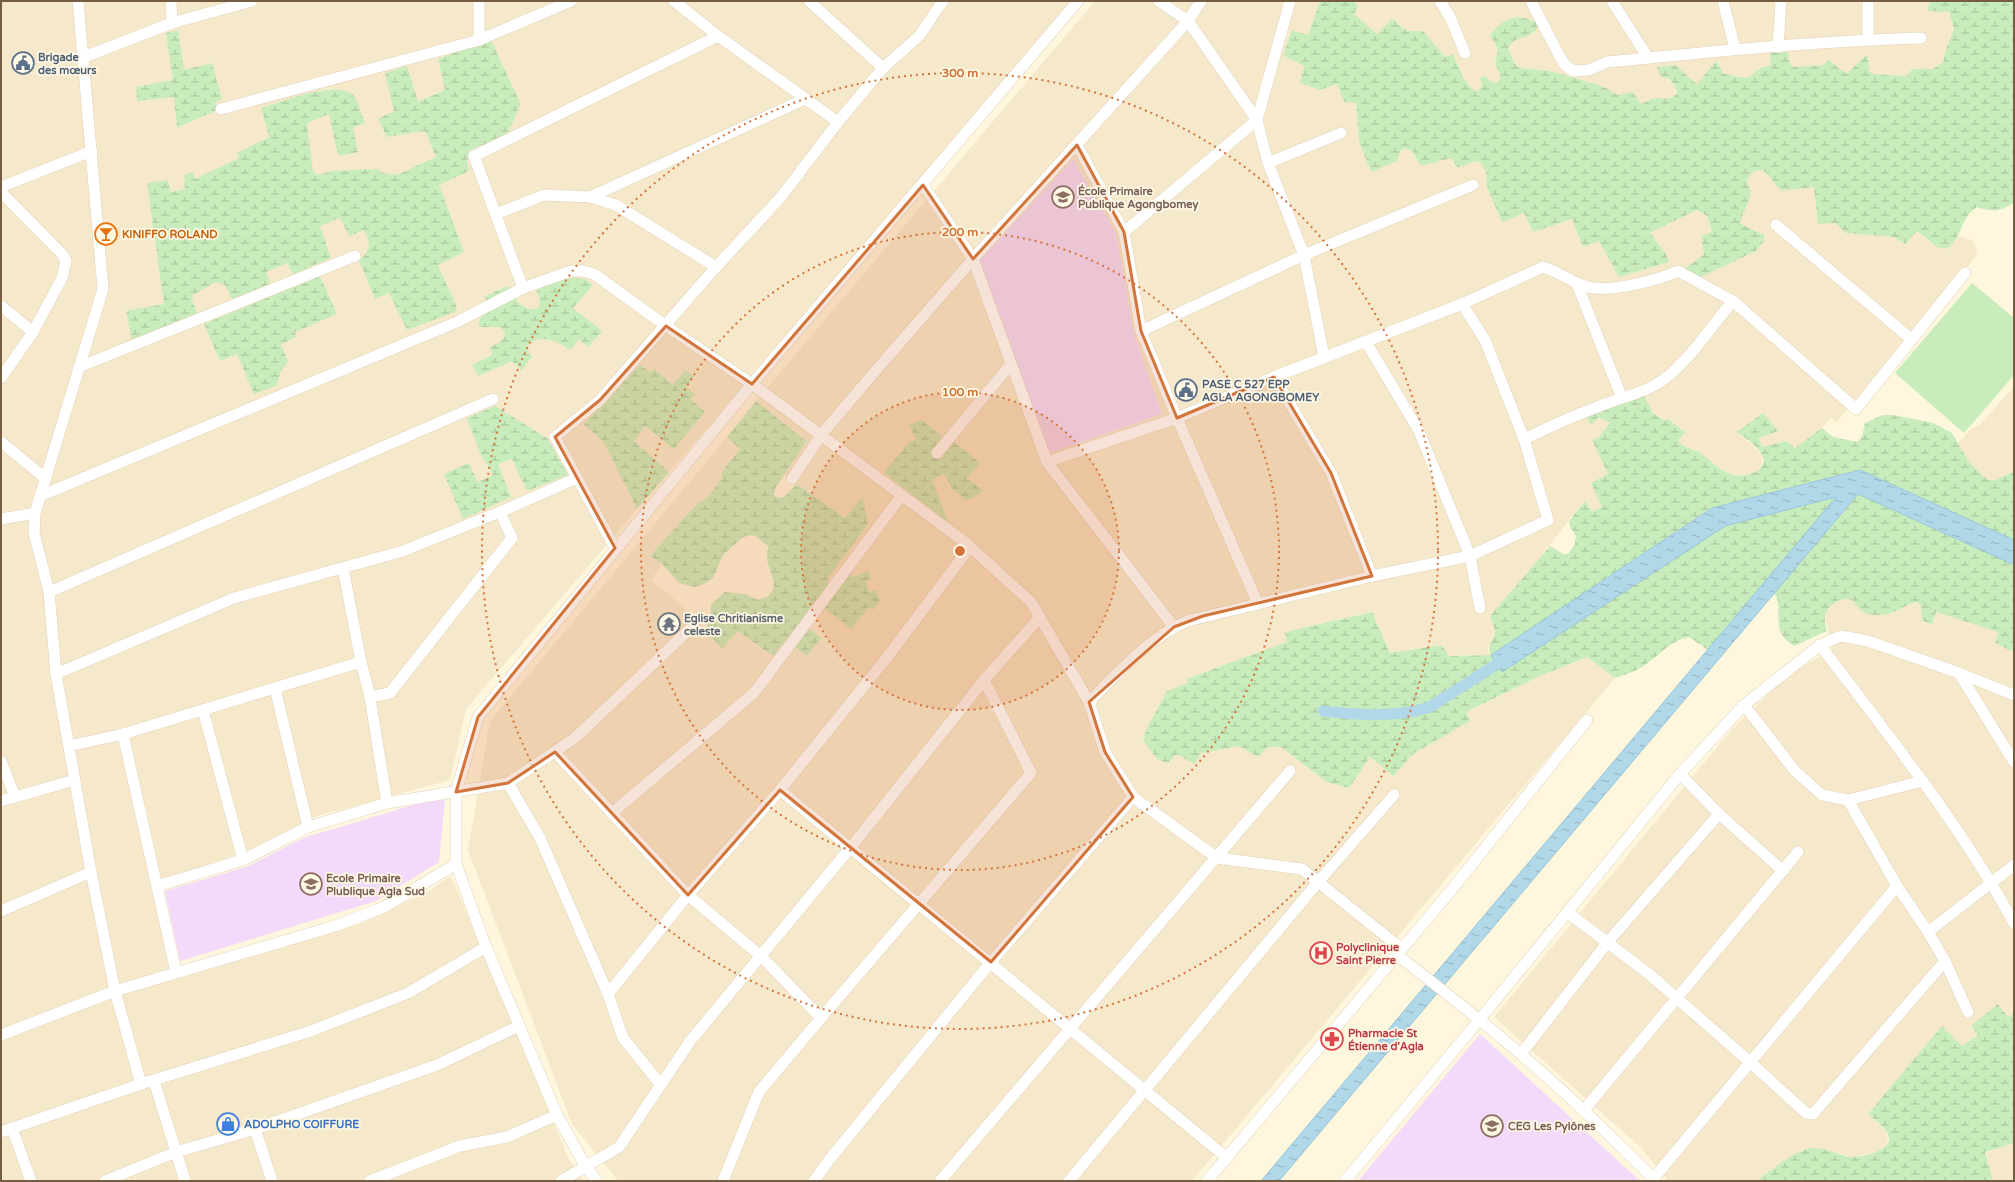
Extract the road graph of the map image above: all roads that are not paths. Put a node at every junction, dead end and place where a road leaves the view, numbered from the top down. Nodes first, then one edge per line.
1 (78, 1) edge
2 (171, 1) edge
3 (252, 1) edge
4 (479, 1) edge
5 (570, 1) edge
6 (674, 1) edge
7 (809, 1) edge
8 (943, 1) edge
9 (1078, 1) edge
10 (1159, 1) edge
11 (1201, 1) edge
12 (1290, 1) edge
13 (1440, 1) edge
14 (1531, 1) edge
15 (1612, 1) edge
16 (1723, 1) edge
17 (1781, 1) edge
18 (1868, 1) edge
19 (1188, 21) junction
20 (172, 23) junction
21 (718, 36) junction
22 (1921, 38) dead end
23 (479, 40) junction
24 (1868, 40) junction
25 (1778, 47) junction
26 (1735, 49) junction
27 (1465, 53) dead end
28 (84, 57) junction
29 (1648, 58) junction
30 (884, 68) junction
31 (805, 99) junction
32 (221, 109) dead end
33 (1257, 120) junction
34 (838, 122) junction
35 (1341, 133) dead end
36 (1076, 145) junction
37 (92, 152) junction
38 (1268, 163) junction
39 (923, 185) junction
40 (1473, 185) dead end
41 (1, 188) edge
42 (1, 192) edge
43 (590, 197) junction
44 (496, 214) junction
45 (1776, 226) dead end
46 (1124, 232) junction
47 (1304, 255) junction
48 (355, 256) dead end
49 (973, 259) junction
50 (716, 267) junction
51 (1965, 272) dead end
52 (1577, 284) junction
53 (523, 288) junction
54 (1733, 301) junction
55 (1462, 304) junction
56 (1, 306) edge
57 (666, 326) junction
58 (1141, 331) junction
59 (33, 332) junction
60 (1911, 339) junction
61 (1366, 342) junction
62 (1324, 357) junction
63 (1011, 364) junction
64 (79, 367) junction
65 (1274, 377) junction
66 (1, 378) edge
67 (752, 384) junction
68 (1622, 398) junction
69 (493, 400) dead end
70 (1177, 418) junction
71 (821, 435) junction
72 (1524, 439) junction
73 (1, 442) edge
74 (937, 453) dead end
75 (1047, 462) junction
76 (45, 478) junction
77 (577, 478) junction
78 (792, 478) dead end
79 (902, 495) junction
80 (40, 496) junction
81 (500, 512) junction
82 (35, 513) junction
83 (1, 519) edge
84 (970, 547) junction
85 (615, 548) junction
86 (1470, 556) junction
87 (343, 568) junction
88 (1372, 576) junction
89 (49, 592) junction
90 (1258, 604) junction
91 (1480, 608) dead end
92 (1040, 617) junction
93 (693, 626) dead end
94 (1174, 627) junction
95 (1820, 645) junction
96 (361, 662) junction
97 (1959, 673) junction
98 (56, 674) junction
99 (984, 680) junction
100 (275, 688) junction
101 (2014, 695) edge
102 (370, 698) junction
103 (1089, 702) junction
104 (1744, 705) junction
105 (203, 710) junction
106 (1587, 720) dead end
107 (123, 734) junction
108 (69, 746) junction
109 (555, 752) junction
110 (1, 761) edge
111 (2014, 762) edge
112 (1290, 771) dead end
113 (1680, 774) junction
114 (75, 780) junction
115 (1923, 781) junction
116 (508, 783) junction
117 (780, 790) junction
118 (456, 792) junction
119 (1394, 794) dead end
120 (15, 797) junction
121 (1133, 797) junction
122 (1848, 800) junction
123 (1, 802) edge
124 (387, 803) junction
125 (612, 813) junction
126 (1719, 814) junction
127 (308, 826) junction
128 (851, 847) junction
129 (1798, 852) dead end
130 (1217, 858) junction
131 (243, 860) junction
132 (456, 864) junction
133 (2014, 866) edge
134 (1783, 871) junction
135 (91, 872) junction
136 (1319, 881) junction
137 (1992, 883) junction
138 (157, 886) junction
139 (1897, 886) junction
140 (688, 895) junction
141 (919, 904) junction
142 (1, 911) edge
143 (1566, 912) junction
144 (2014, 923) edge
145 (1928, 932) junction
146 (1607, 942) junction
147 (486, 947) junction
148 (1400, 952) junction
149 (762, 957) junction
150 (1945, 961) junction
151 (991, 962) junction
152 (176, 972) junction
153 (115, 991) junction
154 (608, 994) junction
155 (1676, 999) junction
156 (1968, 1012) dead end
157 (821, 1018) junction
158 (1480, 1019) junction
159 (519, 1026) junction
160 (1070, 1029) junction
161 (1, 1035) edge
162 (1521, 1054) junction
163 (1750, 1062) junction
164 (154, 1081) junction
165 (141, 1084) junction
166 (661, 1085) junction
167 (1145, 1090) junction
168 (1584, 1110) junction
169 (557, 1115) junction
170 (12, 1128) junction
171 (255, 1129) junction
172 (1, 1132) edge
173 (176, 1152) junction
174 (1227, 1158) junction
175 (586, 1168) junction
176 (1654, 1180) edge
177 (31, 1181) edge
178 (105, 1181) edge
179 (185, 1181) edge
180 (272, 1181) edge
181 (370, 1181) edge
182 (561, 1181) edge
183 (597, 1181) edge
184 (723, 1181) edge
185 (814, 1181) edge
186 (940, 1181) edge
187 (1069, 1181) edge
188 (1207, 1181) edge
189 (1345, 1181) edge

1 - 28 street
2 - 20 street
3 - 20 street
4 - 23 street
5 - 23 street
6 - 21 street
7 - 30 street
8 - 30 street
9 - 39 street
10 - 19 street
11 - 19 street
12 - 33 street
13 - 27 street
14 - 29 street
15 - 29 street
16 - 26 street
17 - 25 street
18 - 24 street
19 - 33 street
19 - 36 street
20 - 28 street
21 - 31 street
21 - 44 street
22 - 24 street
23 - 32 street
24 - 25 street
25 - 26 street
26 - 29 street
28 - 37 street
30 - 34 street
31 - 34 street
31 - 43 street
33 - 38 street
33 - 46 street
34 - 50 street
35 - 38 street
36 - 46 street
36 - 49 street
37 - 41 street
37 - 64 street
38 - 47 street
39 - 49 street
39 - 67 street
40 - 47 street
42 - 59 street
43 - 44 street
43 - 50 street
44 - 53 street
45 - 60 street
46 - 58 street
47 - 58 street
47 - 62 street
48 - 64 street
49 - 63 street
49 - 71 street
50 - 57 street
51 - 60 street
52 - 54 street
52 - 55 street
52 - 68 street
53 - 57 street
53 - 80 street
54 - 60 street
54 - 68 street
55 - 61 street
55 - 72 street
56 - 59 street
57 - 67 street
57 - 77 street
58 - 70 street
59 - 66 street
61 - 62 street
61 - 86 street
62 - 65 street
63 - 74 street
63 - 75 street
64 - 76 street
65 - 70 street
65 - 88 street
67 - 71 street
67 - 85 street
68 - 72 street
69 - 89 street
70 - 75 street
70 - 90 street
71 - 78 street
71 - 79 street
72 - 86 street
73 - 76 street
75 - 94 street
76 - 80 street
77 - 81 street
77 - 85 street
79 - 84 street
79 - 125 street
80 - 82 street
81 - 87 street
81 - 102 street
82 - 83 street
82 - 89 street
84 - 92 street
84 - 117 street
85 - 118 street
86 - 88 street
86 - 91 street
87 - 96 street
87 - 98 street
88 - 90 street
89 - 98 street
90 - 94 street
92 - 99 street
92 - 103 street
93 - 109 street
94 - 103 street
95 - 97 street
95 - 104 street
95 - 115 street
96 - 100 street
96 - 102 street
97 - 101 street
97 - 111 street
98 - 108 street
99 - 128 street
99 - 141 street
100 - 105 street
100 - 127 street
102 - 124 street
103 - 121 street
104 - 113 street
104 - 122 street
105 - 107 street
105 - 131 street
106 - 148 street
107 - 108 street
107 - 138 street
108 - 114 street
109 - 116 street
109 - 125 street
110 - 120 street
112 - 130 street
113 - 126 street
113 - 143 street
114 - 120 street
114 - 135 street
115 - 122 street
115 - 137 street
116 - 118 street
116 - 154 street
117 - 128 street
117 - 140 street
118 - 124 street
118 - 132 street
119 - 136 street
120 - 123 street
121 - 130 street
121 - 151 street
122 - 139 street
124 - 127 street
125 - 140 street
126 - 134 street
126 - 146 street
127 - 131 street
128 - 141 street
128 - 149 street
129 - 134 street
130 - 136 street
130 - 160 street
131 - 138 street
132 - 147 street
132 - 152 street
133 - 137 street
134 - 155 street
135 - 142 street
135 - 153 street
136 - 148 street
136 - 167 street
137 - 144 street
137 - 145 street
138 - 152 street
139 - 145 street
139 - 163 street
140 - 149 street
140 - 154 street
141 - 151 street
141 - 157 street
143 - 146 street
143 - 158 street
145 - 150 street
146 - 155 street
146 - 162 street
147 - 159 street
147 - 164 street
148 - 158 street
148 - 174 street
149 - 157 street
149 - 166 street
150 - 156 street
150 - 163 street
151 - 160 street
151 - 185 street
152 - 153 street
153 - 161 street
153 - 165 street
154 - 166 street
155 - 163 street
155 - 168 street
157 - 184 street
158 - 162 street
158 - 189 street
159 - 169 street
159 - 171 street
160 - 167 street
160 - 186 street
162 - 168 street
163 - 176 street
164 - 165 street
164 - 173 street
165 - 170 street
166 - 175 street
167 - 174 street
167 - 187 street
168 - 176 street
169 - 175 street
169 - 181 street
170 - 172 street
170 - 177 street
171 - 173 street
171 - 180 street
173 - 178 street
173 - 179 street
174 - 188 street
175 - 182 street
175 - 183 street

